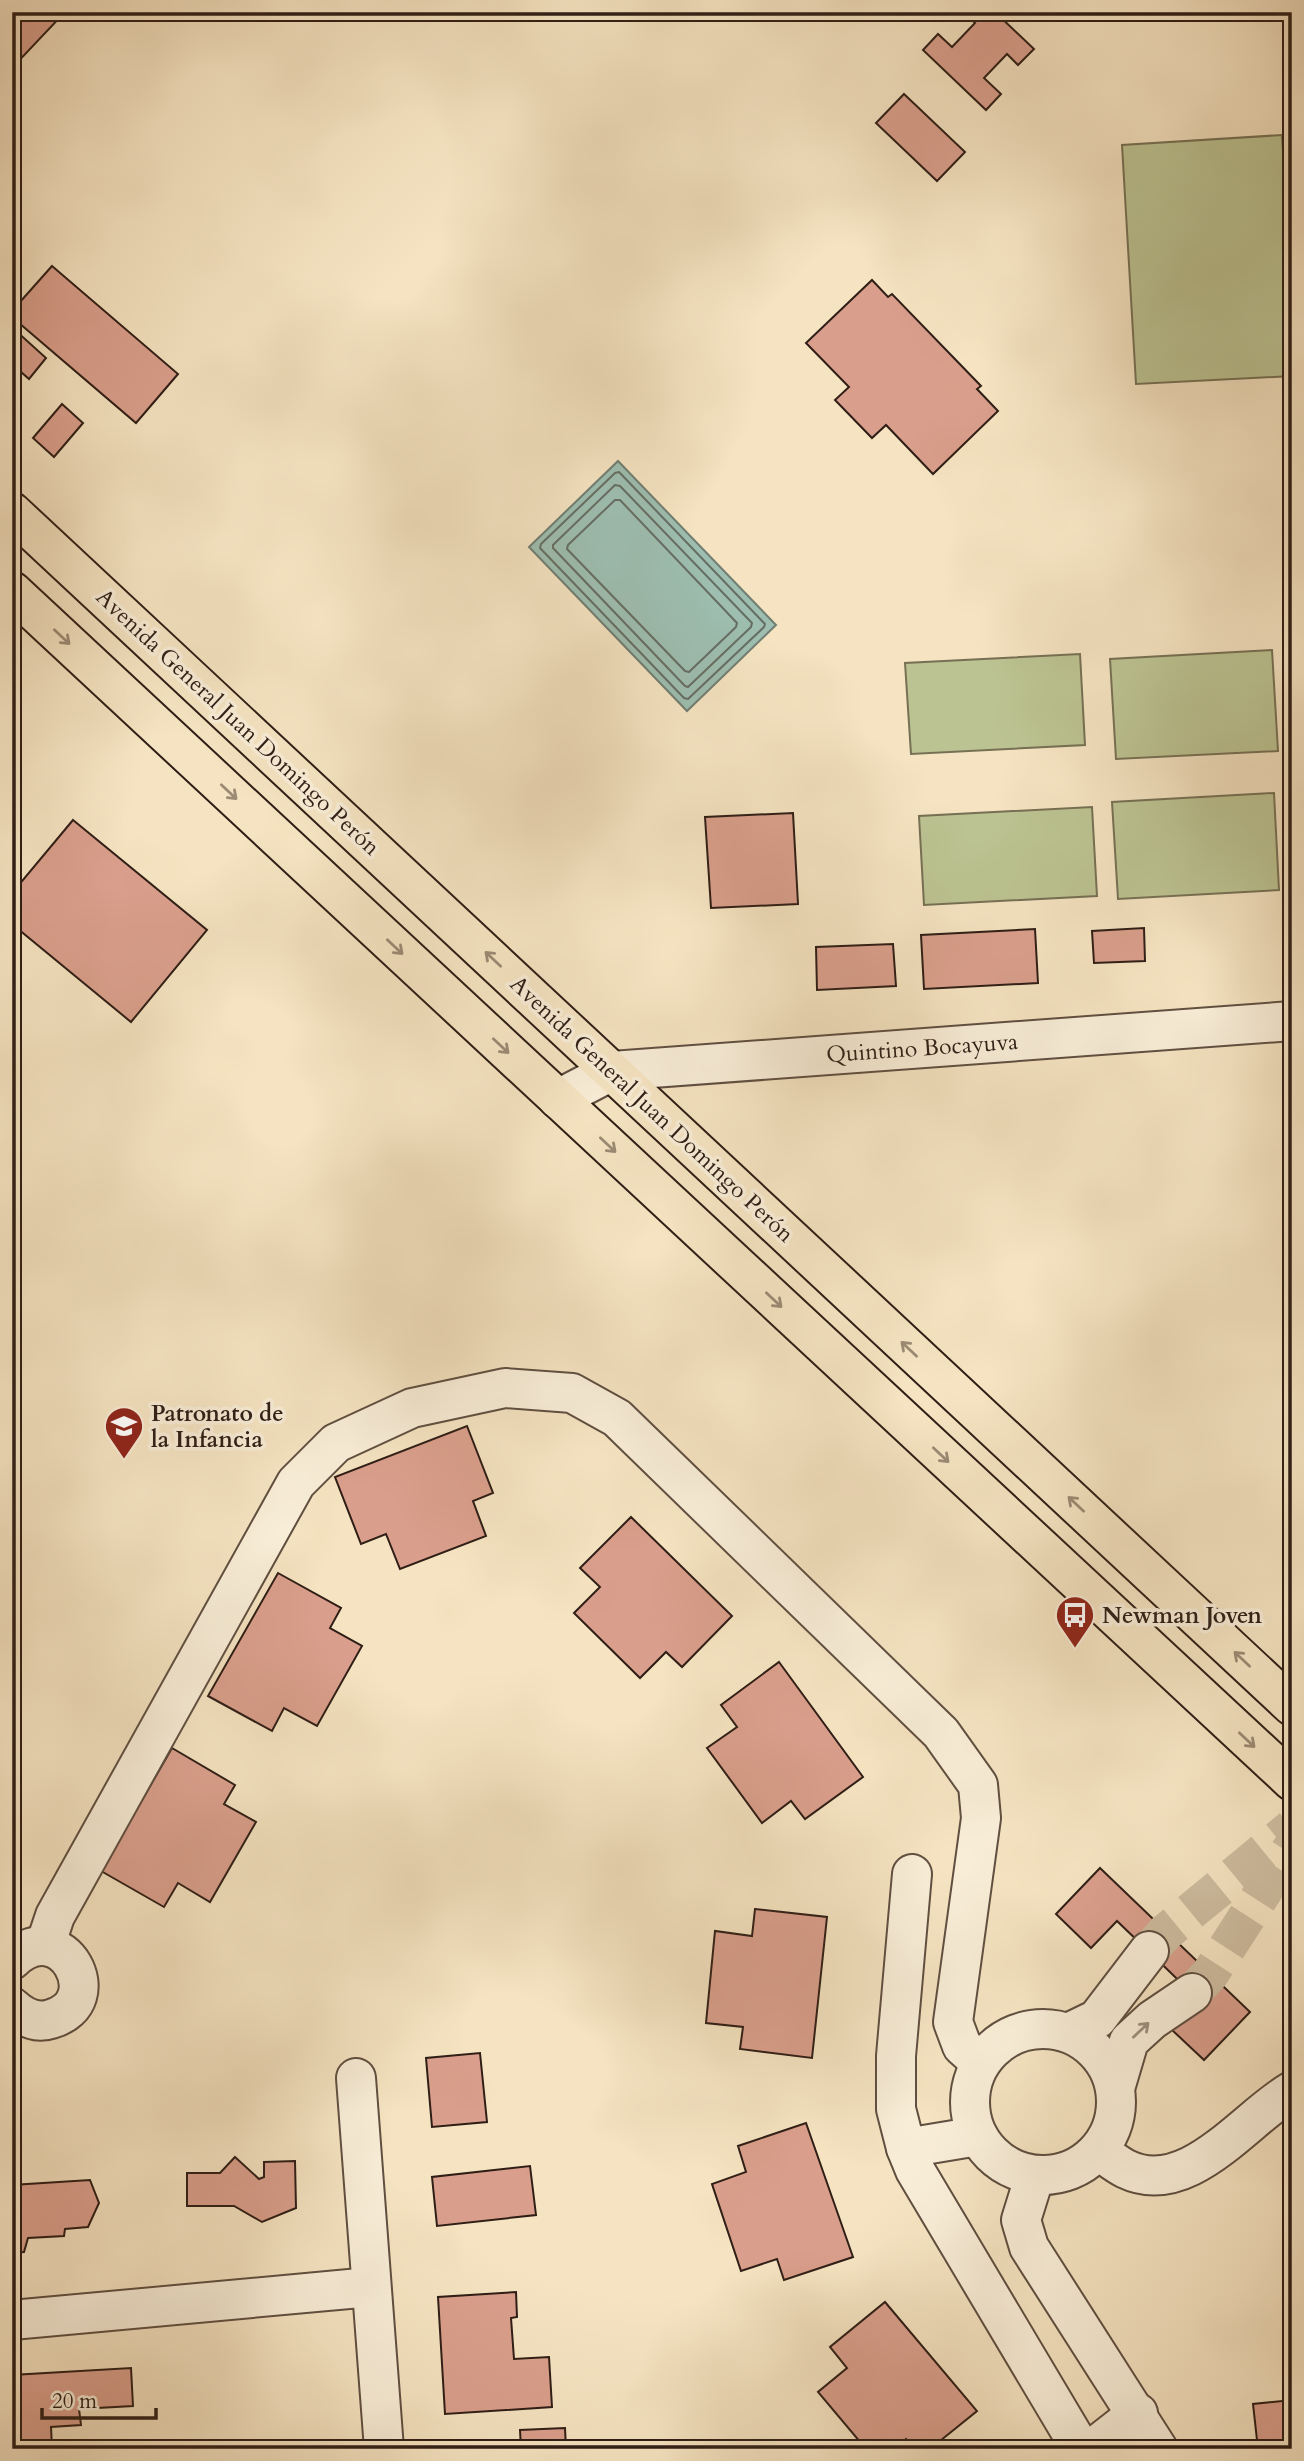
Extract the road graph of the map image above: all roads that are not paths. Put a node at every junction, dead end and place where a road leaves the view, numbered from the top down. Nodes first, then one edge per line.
1 (12, 512) edge
2 (12, 591) edge
3 (1292, 1021) edge
4 (612, 1071) junction
5 (558, 1098) junction
6 (1292, 1706) edge
7 (1292, 1781) edge
8 (912, 1874) dead end
9 (1149, 1951) tunnel mouth
10 (28, 1953) edge
11 (1192, 1993) tunnel mouth
12 (12, 2007) edge
13 (1070, 2032) junction
14 (980, 2062) junction
15 (356, 2078) dead end
16 (1116, 2085) junction
17 (1292, 2091) edge
18 (978, 2136) junction
19 (906, 2148) junction
20 (1099, 2151) junction
21 (1035, 2175) junction
22 (371, 2287) junction
23 (12, 2320) edge
24 (1138, 2413) junction
25 (384, 2449) edge
26 (1081, 2449) edge
27 (1092, 2449) edge
28 (1158, 2449) edge

4 -> 1 main road, Avenida General Juan Domingo Perón
2 -> 5 main road
3 - 4 street, Quintino Bocayuva
4 - 5 street, Quintino Bocayuva
6 -> 4 main road, Avenida General Juan Domingo Perón
5 -> 7 main road
8 - 19 street
9 - 13 street
10 - 12 street
10 - 14 street
16 -> 11 street
13 - 14 street
13 - 16 street
14 - 18 street
15 - 22 street
16 - 20 street
17 - 20 street
18 - 19 street
18 - 21 street
19 - 26 street
20 - 21 street
21 - 24 street
22 - 23 street
22 - 25 street
24 - 27 street
24 - 28 street

